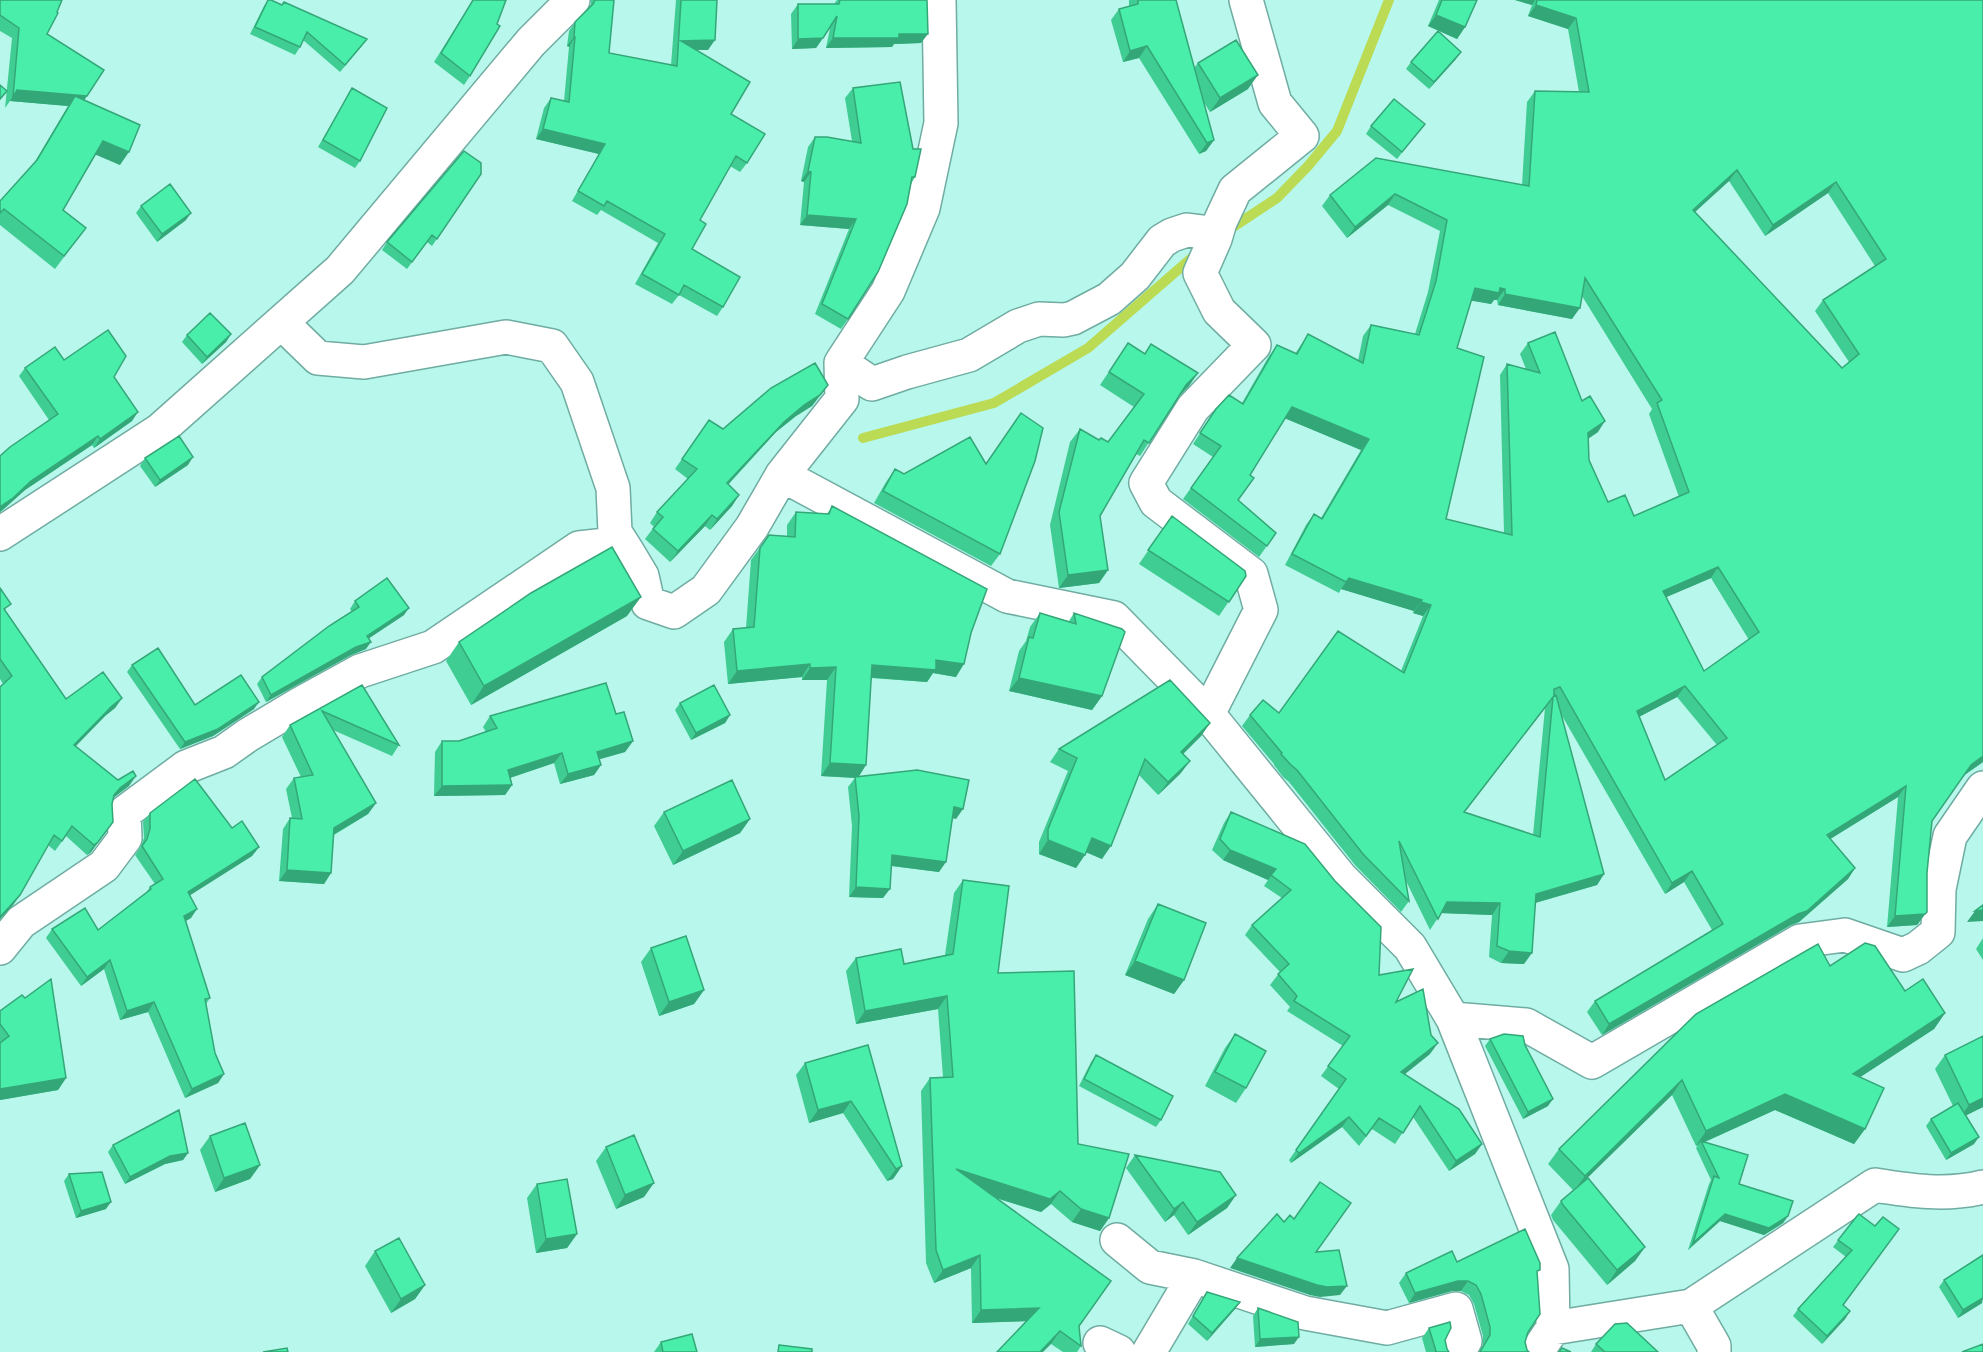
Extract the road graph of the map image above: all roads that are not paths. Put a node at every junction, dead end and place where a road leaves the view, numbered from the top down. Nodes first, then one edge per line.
1 (573, 0) edge
2 (939, 0) edge
3 (1246, 0) edge
4 (1215, 238) junction
5 (282, 323) junction
6 (841, 363) junction
7 (782, 475) junction
8 (0, 534) edge
9 (627, 551) junction
10 (1208, 714) junction
11 (1983, 788) edge
12 (1983, 824) edge
13 (1950, 836) junction
14 (0, 948) edge
15 (1453, 1019) junction
16 (1983, 1187) edge
17 (1117, 1240) dead end
18 (1194, 1276) junction
19 (1691, 1306) junction
20 (1545, 1340) edge
21 (1149, 1352) edge
22 (1457, 1352) edge
23 (1714, 1352) edge

1 - 5 street
2 - 6 street
3 - 4 street
4 - 6 street
4 - 10 street
5 - 8 street
5 - 9 street
6 - 7 street
7 - 9 street
7 - 10 street
9 - 14 street
10 - 15 street
11 - 13 street
12 - 13 street
13 - 15 street
15 - 20 street
16 - 19 street
17 - 18 street
18 - 21 street
18 - 22 street
19 - 20 street
19 - 23 street

